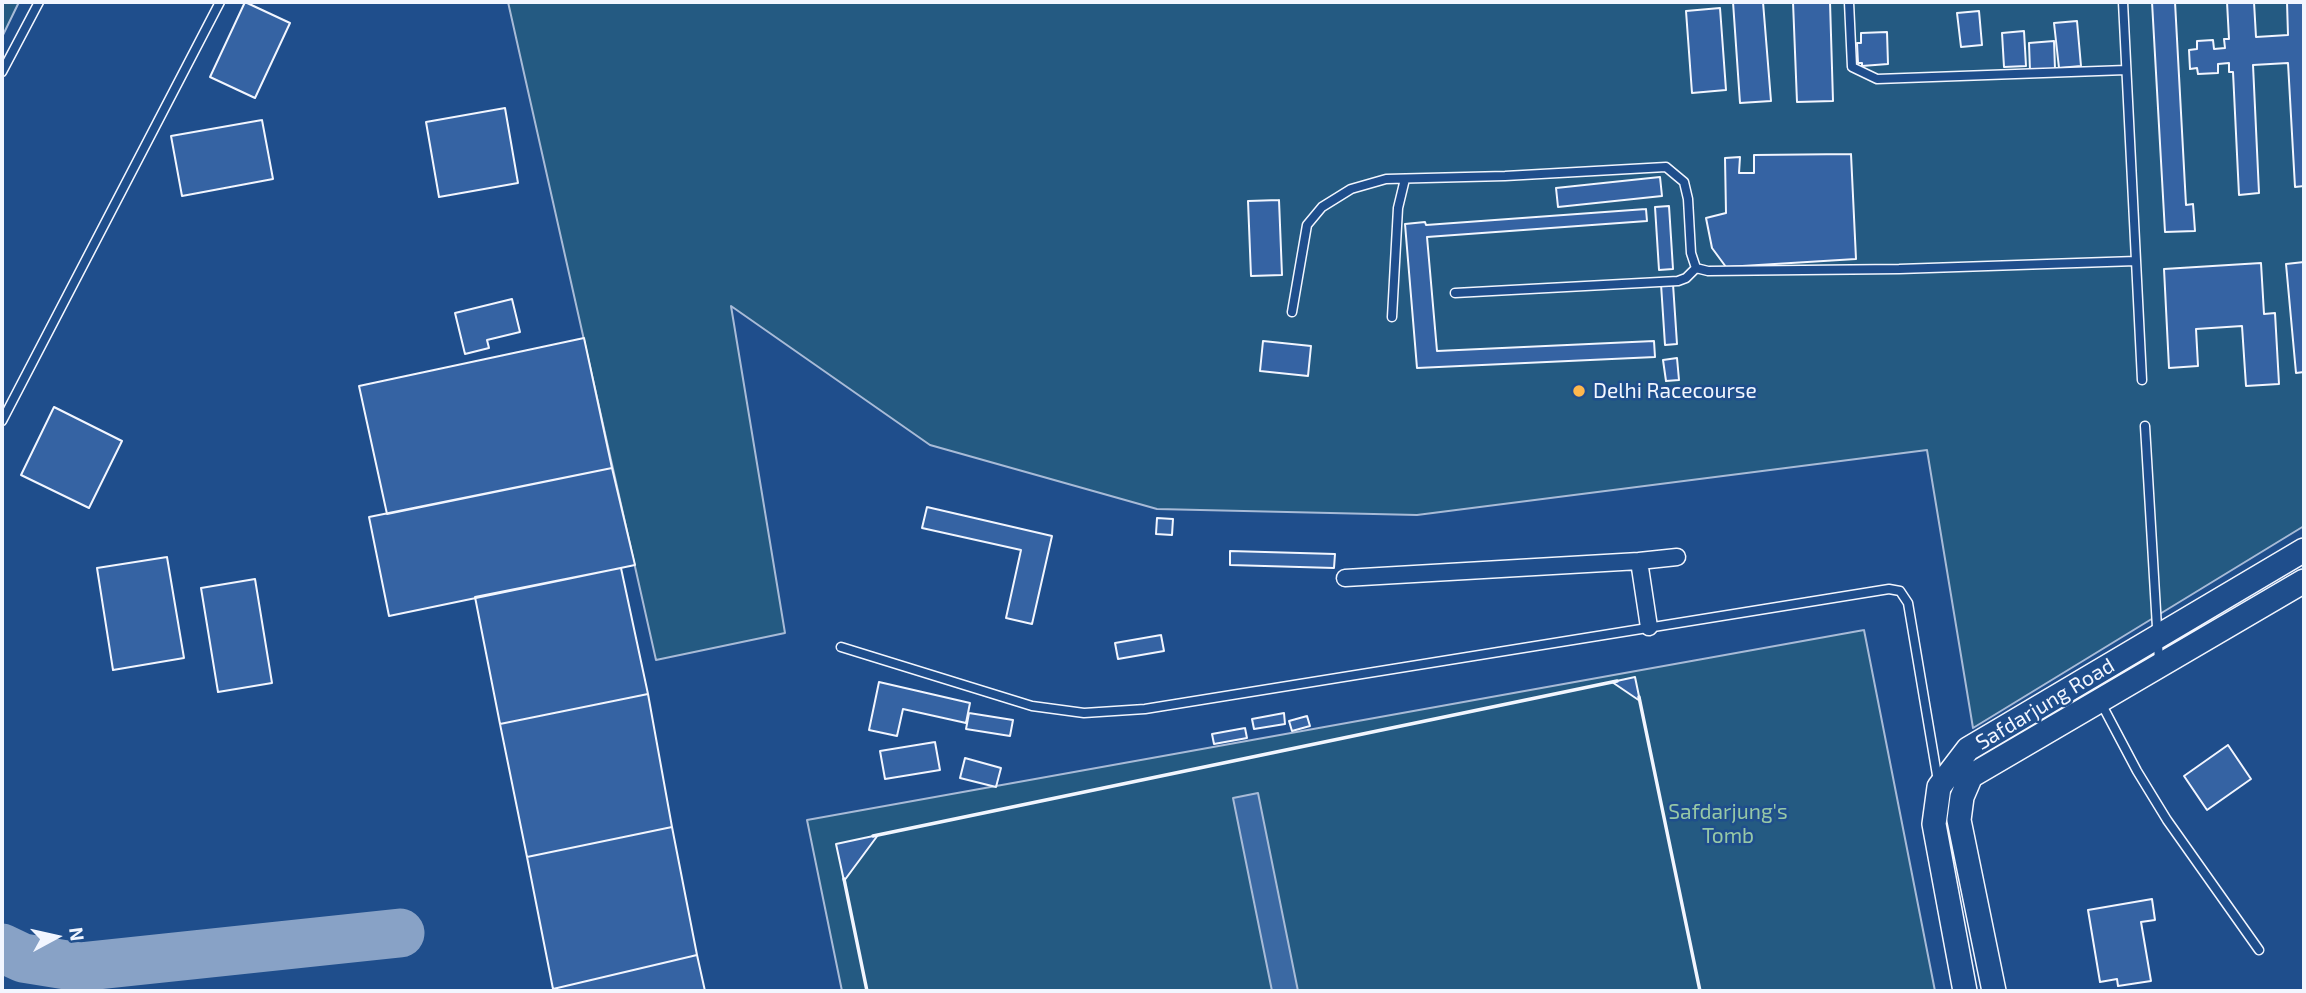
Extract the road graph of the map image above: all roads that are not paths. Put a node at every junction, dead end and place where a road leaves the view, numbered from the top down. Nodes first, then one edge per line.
1 (38, 2) edge
2 (220, 2) edge
3 (1849, 2) edge
4 (2123, 2) edge
5 (2126, 70) junction
6 (2, 72) edge
7 (1405, 179) junction
8 (2136, 261) junction
9 (1696, 268) junction
10 (1455, 293) dead end
11 (1292, 312) dead end
12 (1392, 317) dead end
13 (2142, 380) dead end
14 (2, 421) edge
15 (2145, 426) dead end
16 (2304, 550) edge
17 (1677, 557) dead end
18 (1639, 561) junction
19 (1345, 578) dead end
20 (2304, 581) edge
21 (1649, 627) junction
22 (2158, 637) junction
23 (841, 648) dead end
24 (2160, 666) junction
25 (2100, 701) junction
26 (1943, 792) junction
27 (2259, 950) dead end
28 (1965, 991) edge
29 (1994, 991) edge

1 - 6 lane
2 - 14 lane
3 - 5 lane
4 - 5 lane
5 - 8 lane
7 - 9 lane
7 - 11 lane
7 - 12 lane
8 - 9 lane
8 - 13 lane
9 - 10 lane
15 - 22 lane
16 - 22 main road, Safdarjung Road
17 - 18 street
18 - 19 street
18 - 21 street
20 - 24 main road, Safdarjung Road
21 - 23 lane
21 - 26 lane
22 - 24 lane
22 - 26 main road, Safdarjung Road
24 - 25 main road, Safdarjung Road
25 - 27 lane
25 - 29 main road, Safdarjung Road
26 - 28 main road, Safdarjung Road

